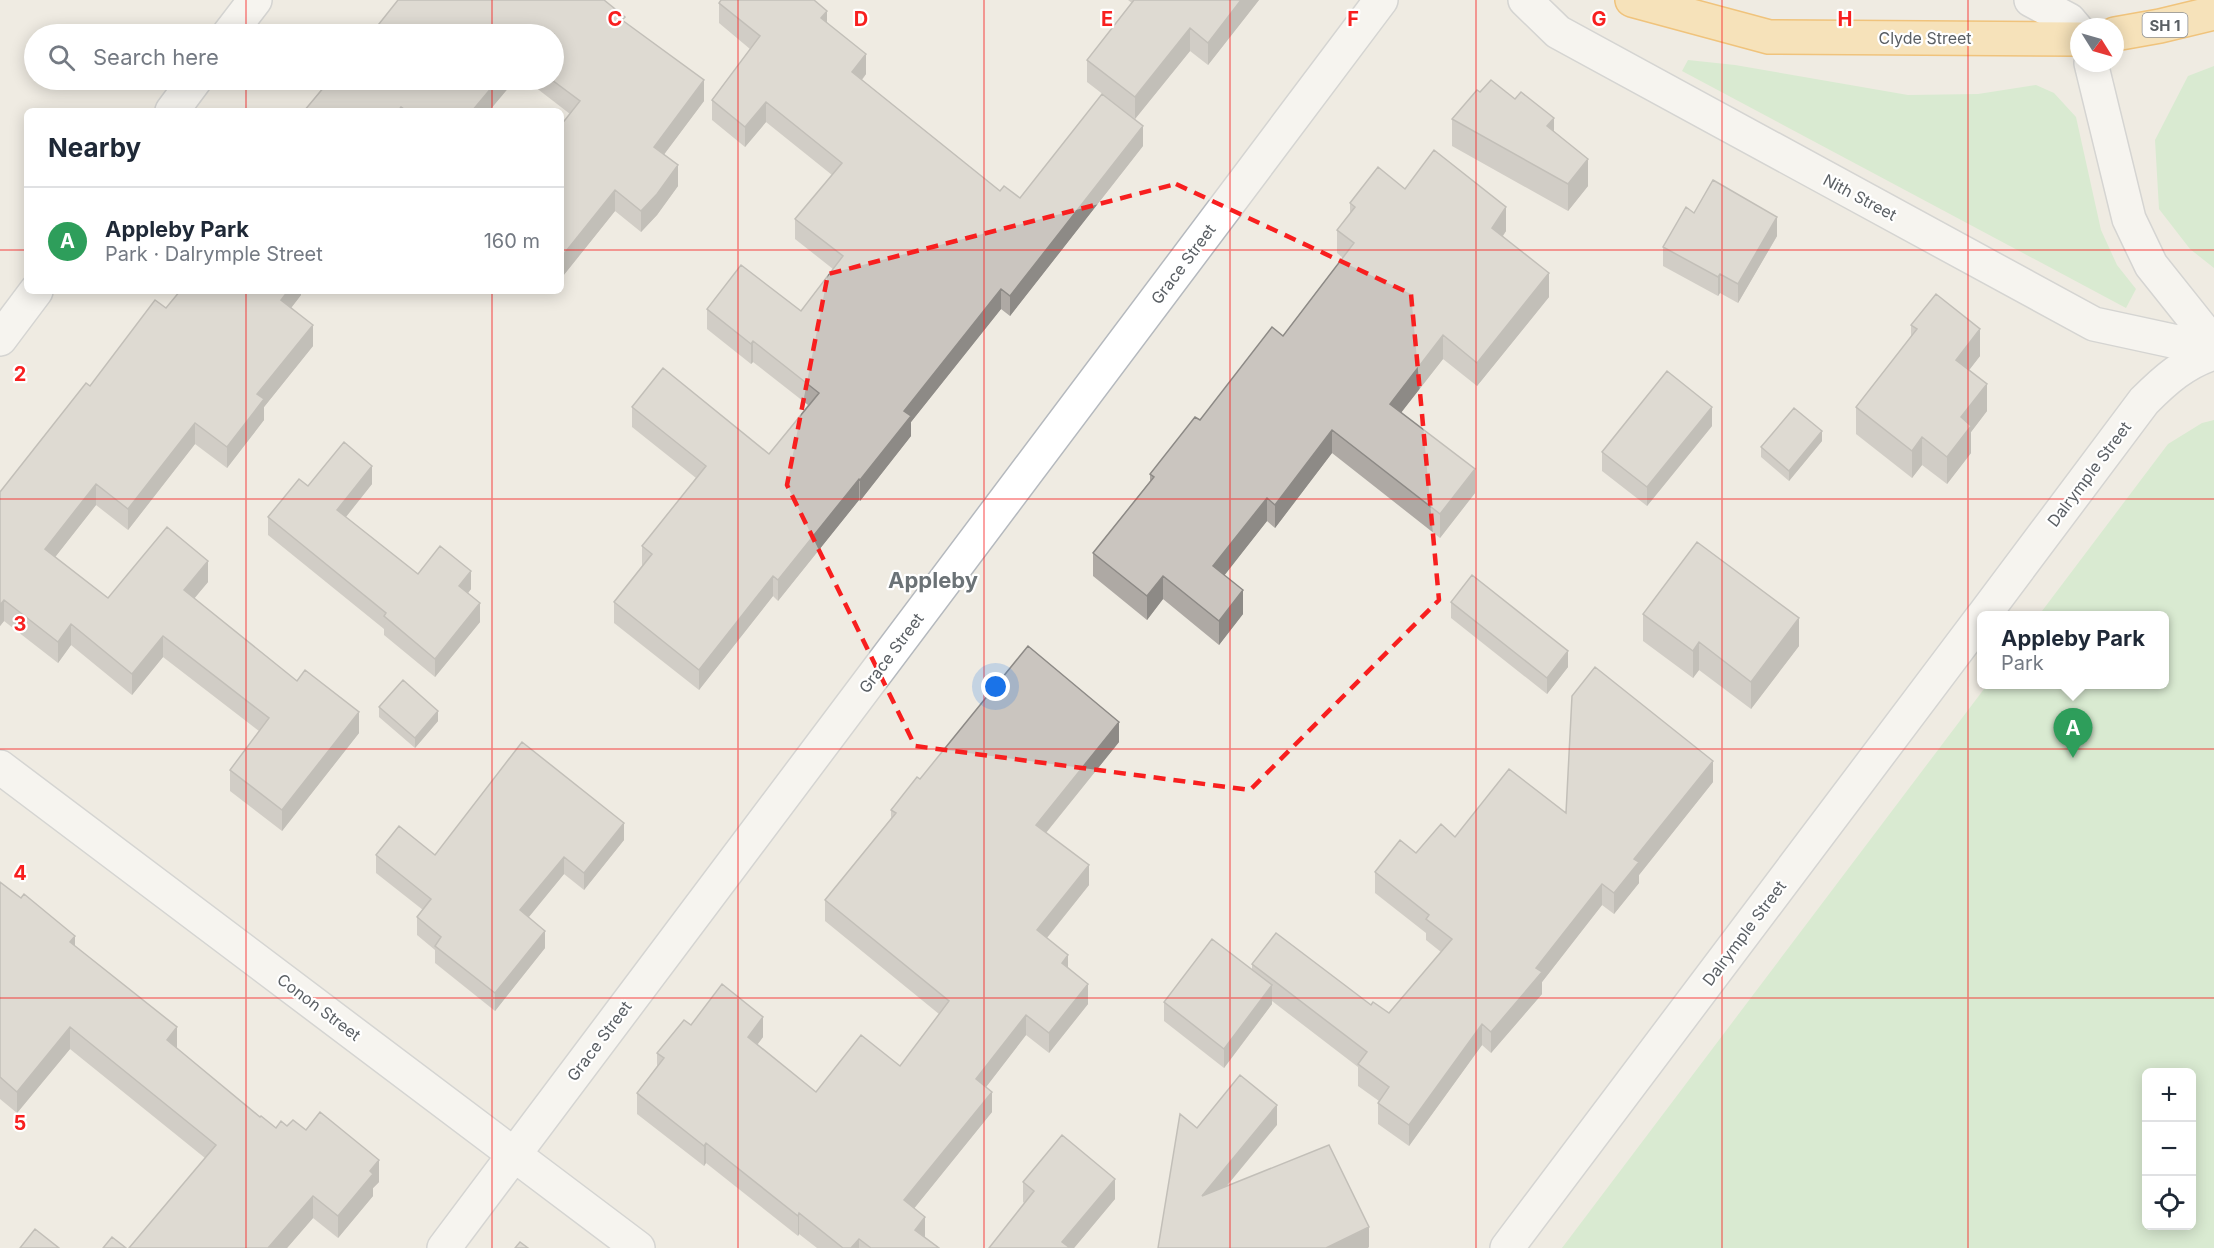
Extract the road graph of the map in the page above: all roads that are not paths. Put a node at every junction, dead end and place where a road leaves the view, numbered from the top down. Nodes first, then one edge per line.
1 (255, 0) edge
2 (1381, 0) edge
3 (1525, 0) edge
4 (1632, 0) edge
5 (2031, 0) edge
6 (2214, 13) edge
7 (2070, 21) edge
8 (237, 24) edge
9 (2124, 32) edge
10 (2070, 39) edge
11 (2093, 72) edge
12 (188, 90) edge
13 (174, 108) edge
14 (34, 294) edge
15 (0, 339) edge
16 (2214, 344) edge
17 (2214, 351) edge
18 (1986, 611) edge
19 (1977, 623) edge
20 (0, 767) edge
21 (514, 1154) junction
22 (444, 1248) edge
23 (638, 1248) edge
24 (1507, 1248) edge

1 - 8 street
2 - 21 street, Grace Street
3 - 17 street, Nith Street
4 - 10 highway, Clyde Street
5 - 7 street
6 - 9 highway, SH 1
11 - 16 street
12 - 13 street
14 - 15 street
17 - 18 street, Dalrymple Street
19 - 24 street, Dalrymple Street
20 - 21 street, Conon Street
21 - 22 street, Grace Street
21 - 23 street, Conon Street

